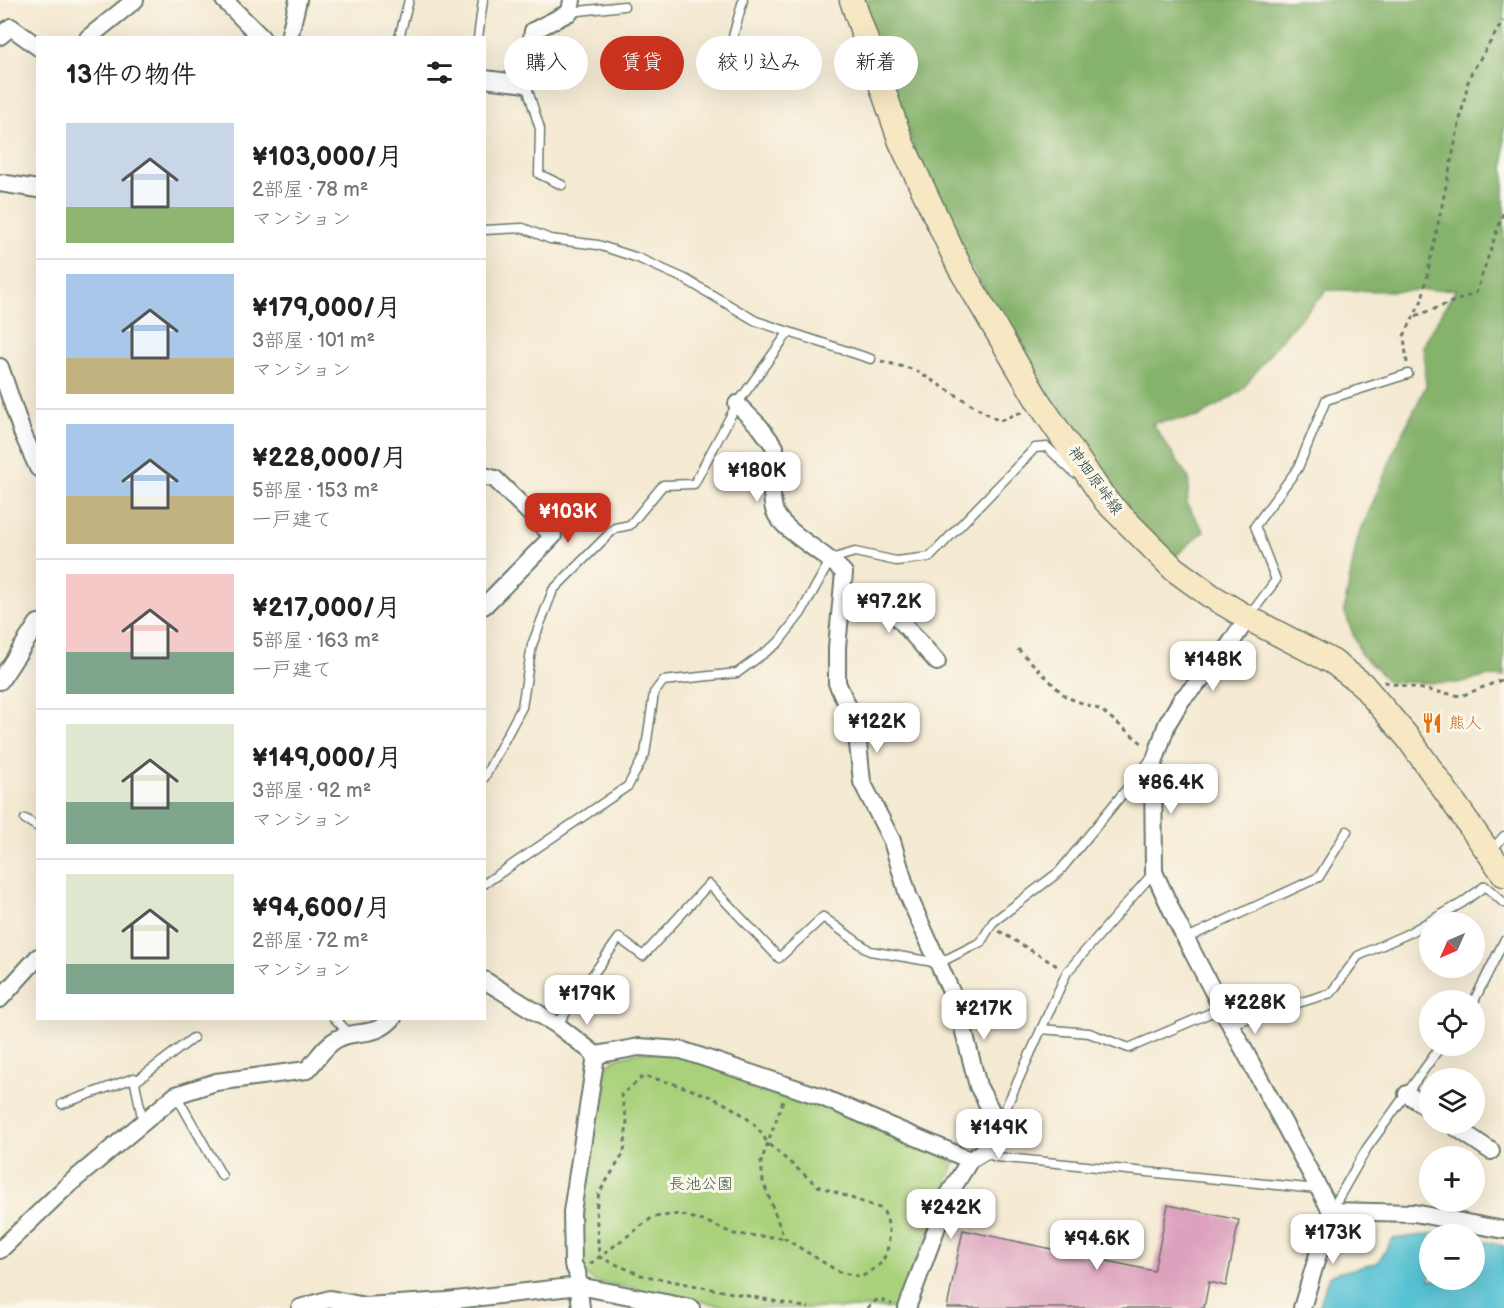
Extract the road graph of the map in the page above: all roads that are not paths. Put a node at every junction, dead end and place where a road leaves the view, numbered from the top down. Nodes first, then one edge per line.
1 (135, 0) edge
2 (224, 0) edge
3 (298, 0) edge
4 (409, 0) edge
5 (483, 0) edge
6 (743, 0) edge
7 (852, 0) edge
8 (571, 6) edge
9 (624, 6) dead end
10 (0, 36) edge
11 (90, 36) edge
12 (260, 36) edge
13 (289, 36) edge
14 (400, 36) edge
15 (478, 36) edge
16 (532, 36) edge
17 (733, 36) edge
18 (36, 46) edge
19 (486, 79) edge
20 (504, 81) edge
21 (528, 90) edge
22 (0, 183) edge
23 (562, 185) dead end
24 (36, 189) edge
25 (486, 230) edge
26 (788, 333) junction
27 (871, 359) road end
28 (0, 367) edge
29 (1408, 374) road end
30 (737, 404) junction
31 (36, 464) edge
32 (1084, 468) junction
33 (488, 482) edge
34 (831, 559) junction
35 (486, 604) edge
36 (841, 608) junction
37 (1248, 618) junction
38 (36, 626) edge
39 (937, 662) dead end
40 (0, 681) edge
41 (1155, 754) junction
42 (486, 774) edge
43 (25, 819) dead end
44 (36, 826) edge
45 (1347, 831) dead end
46 (1504, 837) edge
47 (1487, 854) junction
48 (1154, 872) junction
49 (1504, 874) edge
50 (487, 879) edge
51 (1504, 903) edge
52 (1185, 939) junction
53 (1504, 941) edge
54 (36, 959) edge
55 (939, 963) junction
56 (486, 981) edge
57 (1480, 990) edge
58 (0, 999) edge
59 (1222, 1008) junction
60 (336, 1020) edge
61 (391, 1020) edge
62 (1230, 1024) junction
63 (557, 1026) junction
64 (1041, 1029) junction
65 (350, 1034) junction
66 (193, 1038) dead end
67 (596, 1055) junction
68 (1434, 1056) edge
69 (135, 1082) junction
70 (1407, 1094) junction
71 (176, 1095) junction
72 (1419, 1102) edge
73 (62, 1104) dead end
74 (143, 1123) junction
75 (996, 1129) junction
76 (1466, 1134) edge
77 (1491, 1150) dead end
78 (976, 1156) junction
79 (222, 1176) dead end
80 (1317, 1190) junction
81 (1331, 1211) junction
82 (1504, 1230) edge
83 (0, 1250) edge
84 (579, 1286) junction
85 (506, 1301) edge
86 (300, 1308) edge
87 (581, 1308) edge
88 (691, 1308) edge
89 (907, 1308) edge
90 (1302, 1308) edge

1 - 11 street
2 - 12 street
3 - 13 street
4 - 14 lane
5 - 15 lane
6 - 17 lane
7 - 32 street, 神畑原峠線
8 - 9 lane
8 - 16 street
10 - 18 street
19 - 20 street
21 - 23 lane
22 - 24 street
25 - 26 lane
26 - 27 lane
26 - 30 lane
28 - 31 street
29 - 37 lane
30 - 34 street
30 - 42 lane
32 - 34 lane
32 - 37 street, 神畑原峠線
33 - 35 street
34 - 36 street
34 - 50 lane
36 - 39 street
36 - 55 street
37 - 41 street
37 - 47 street, 神畑原峠線
38 - 40 street
41 - 48 street
41 - 55 lane
43 - 44 lane
45 - 52 lane
46 - 47 lane
47 - 49 street, 神畑原峠線
48 - 52 street
48 - 64 lane
51 - 62 lane
52 - 59 street
53 - 57 lane
54 - 58 street
55 - 63 lane
55 - 75 street
56 - 63 street
59 - 62 street
59 - 64 lane
60 - 65 lane
61 - 65 street
62 - 80 street
63 - 67 street
64 - 75 lane
65 - 71 street
66 - 69 lane
67 - 78 street
67 - 84 street
68 - 70 lane
69 - 73 lane
69 - 74 lane
70 - 72 street
70 - 81 lane
71 - 74 street
71 - 79 lane
74 - 83 street
75 - 78 street
76 - 77 street
78 - 80 lane
78 - 89 street
80 - 81 street
81 - 82 street
81 - 90 street
84 - 85 street
84 - 87 street
84 - 88 street
85 - 86 street

